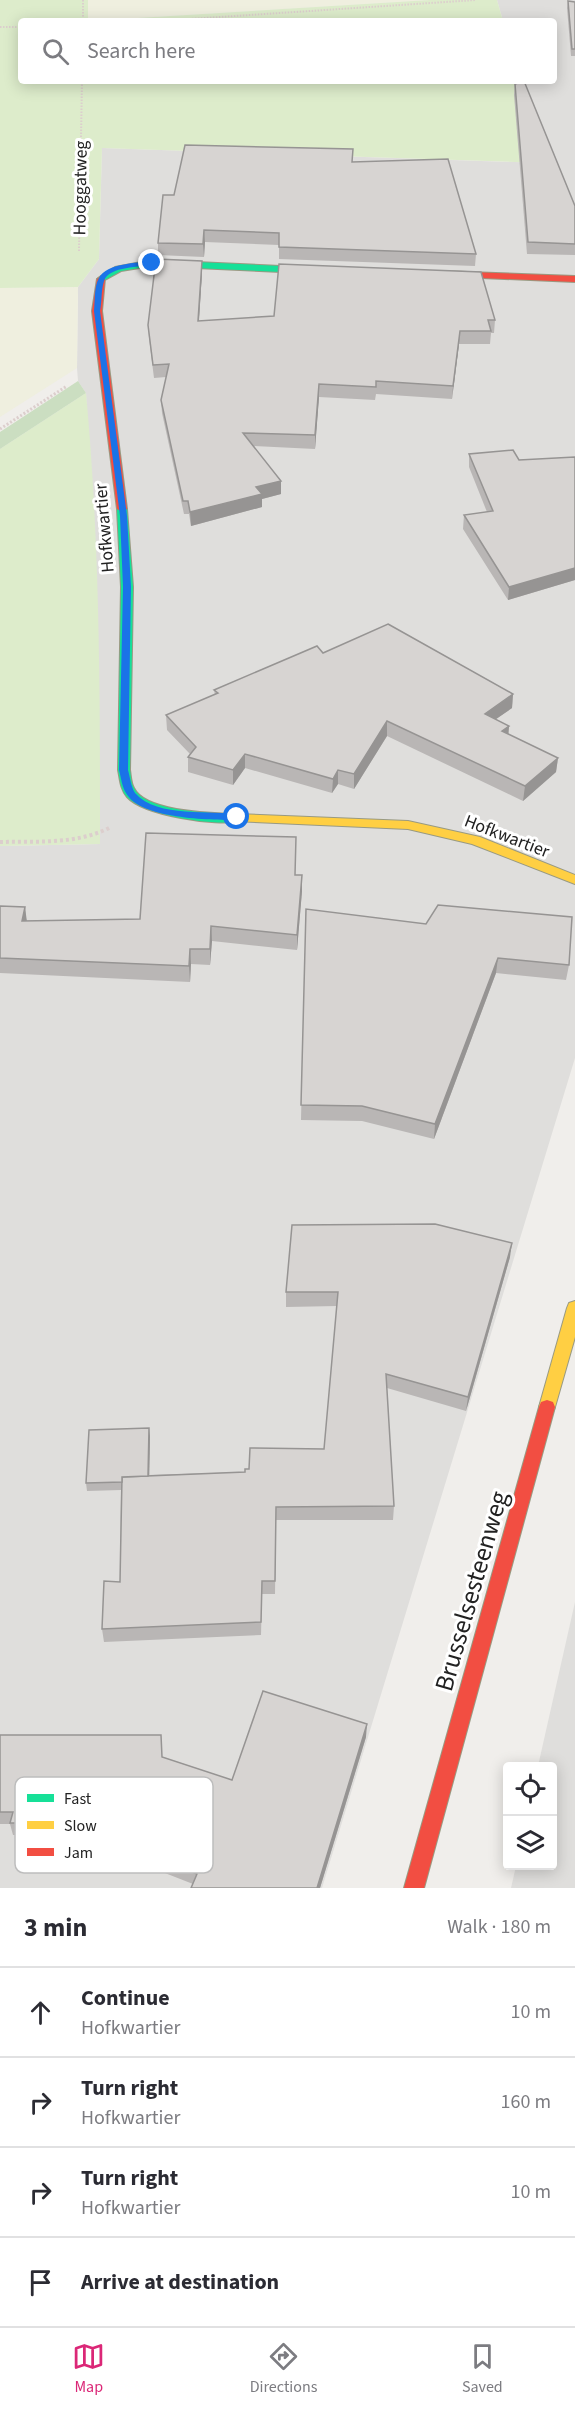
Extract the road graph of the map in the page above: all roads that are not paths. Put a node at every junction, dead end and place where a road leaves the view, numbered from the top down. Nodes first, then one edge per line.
1 (343, 271) edge
2 (424, 274) edge
3 (575, 279) edge
4 (575, 880) edge
5 (575, 1308) edge
6 (414, 1888) edge

1 - 4 street, Hofkwartier
2 - 3 street
5 - 6 street, Brusselsesteenweg

